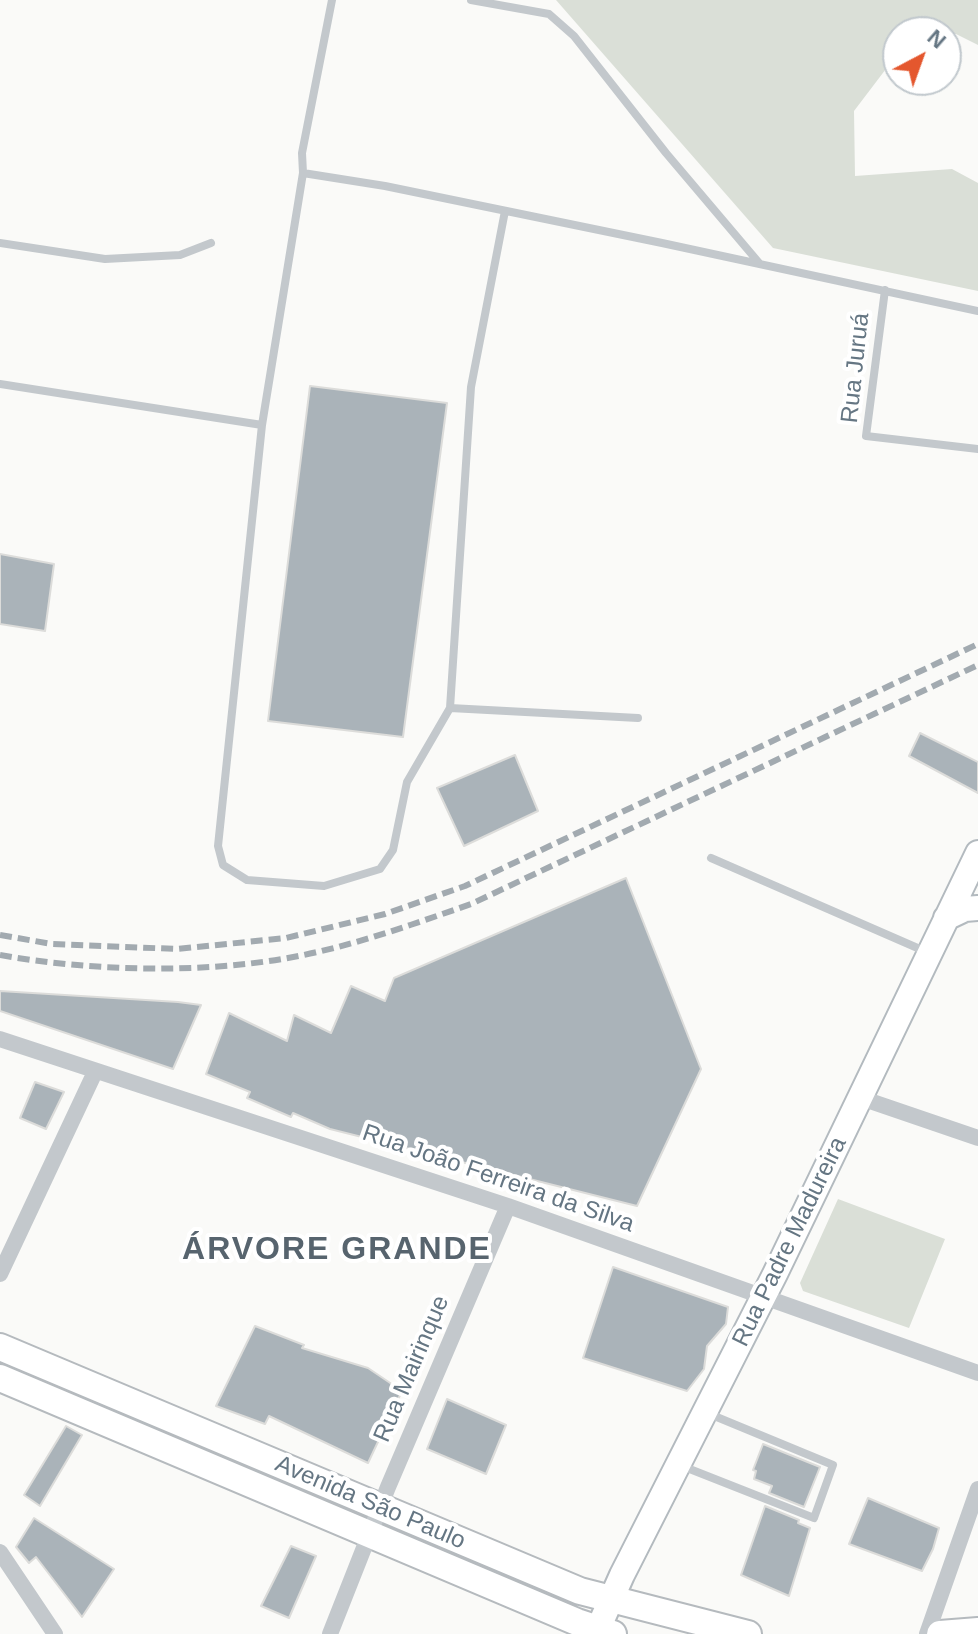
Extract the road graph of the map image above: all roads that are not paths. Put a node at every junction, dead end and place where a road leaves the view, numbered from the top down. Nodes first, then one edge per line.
1 (332, 0) edge
2 (471, 0) edge
3 (303, 173) junction
4 (505, 211) junction
5 (0, 243) edge
6 (211, 243) dead end
7 (760, 264) junction
8 (885, 290) junction
9 (978, 311) edge
10 (0, 384) edge
11 (262, 425) junction
12 (978, 449) edge
13 (450, 708) junction
14 (638, 718) dead end
15 (978, 853) edge
16 (711, 858) dead end
17 (978, 908) edge
18 (946, 918) junction
19 (929, 953) junction
20 (0, 1039) edge
21 (95, 1072) junction
22 (861, 1098) junction
23 (978, 1138) edge
24 (508, 1206) junction
25 (0, 1274) edge
26 (764, 1298) junction
27 (0, 1347) edge
28 (978, 1373) edge
29 (0, 1378) edge
30 (706, 1412) junction
31 (678, 1465) junction
32 (978, 1489) edge
33 (380, 1507) junction
34 (370, 1535) junction
35 (0, 1552) edge
36 (611, 1600) junction
37 (978, 1631) edge
38 (602, 1632) edge
39 (56, 1633) edge
40 (330, 1634) edge
41 (748, 1634) edge
42 (927, 1634) edge
43 (940, 1634) edge

1 - 3 lane
2 - 7 lane
3 - 4 lane
3 - 11 lane
4 - 7 lane
4 - 13 lane
5 - 6 lane
7 - 8 lane
8 - 9 lane
8 - 12 lane, Rua Juruá
10 - 11 lane
11 - 13 lane
13 - 14 lane
15 - 18 main road, Rua Padre Madureira
16 - 19 lane
17 - 18 main road
18 - 19 main road, Rua Padre Madureira
19 - 22 main road, Rua Padre Madureira
20 - 21 street, Rua João Ferreira da Silva
21 - 24 street, Rua João Ferreira da Silva
21 - 25 street
22 - 23 street
22 - 26 main road, Rua Padre Madureira
24 - 26 street, Rua João Ferreira da Silva
24 - 33 street, Rua Mairinque
26 - 28 street, Rua João Ferreira da Silva
26 - 30 main road, Rua Padre Madureira
27 - 33 main road, Avenida São Paulo
29 - 34 main road, Avenida São Paulo
30 - 31 main road, Rua Padre Madureira
30 - 31 lane
31 - 36 main road, Rua Padre Madureira
32 - 42 street
33 - 34 street, Rua Mairinque
33 - 36 main road, Avenida São Paulo
34 - 38 main road, Avenida São Paulo
34 - 40 street, Rua Mairinque
35 - 39 street
36 - 38 main road, Rua Padre Madureira
36 - 41 main road, Avenida São Paulo
37 - 43 main road

